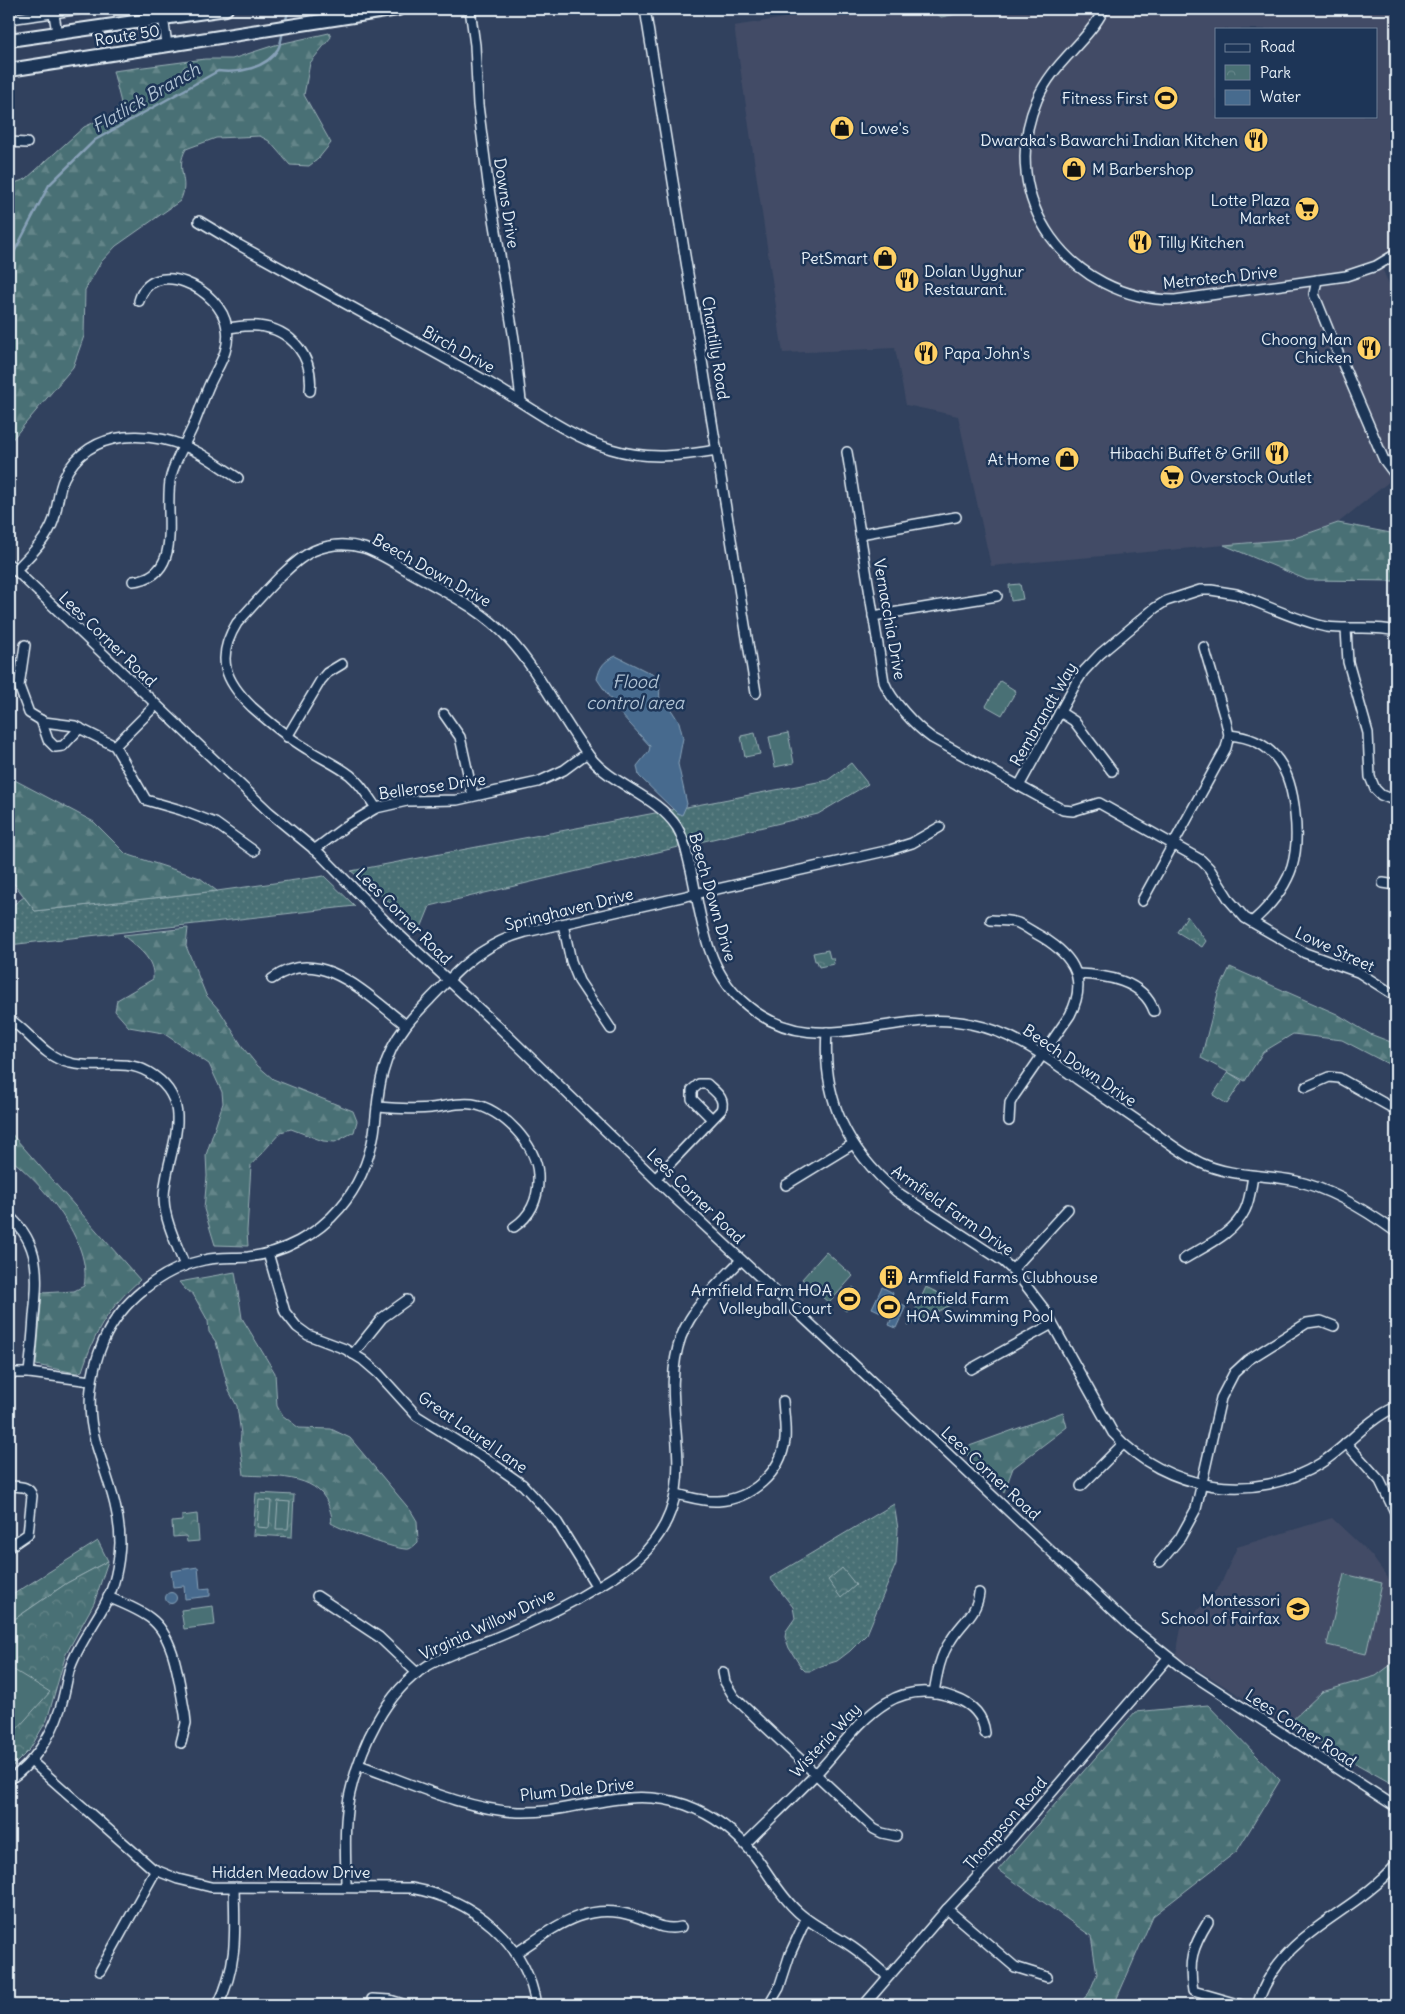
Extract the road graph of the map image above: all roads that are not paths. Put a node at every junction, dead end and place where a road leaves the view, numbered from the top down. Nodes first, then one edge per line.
1 (82, 9) edge
2 (226, 9) edge
3 (398, 9) edge
4 (470, 9) edge
5 (645, 9) edge
6 (1104, 9) edge
7 (53, 11) edge
8 (163, 13) edge
9 (9, 19) edge
10 (57, 32) junction
11 (9, 40) edge
12 (167, 45) junction
13 (9, 70) edge
14 (9, 142) edge
15 (27, 142) dead end
16 (199, 221) dead end
17 (1396, 254) edge
18 (1317, 280) junction
19 (140, 301) dead end
20 (227, 328) junction
21 (310, 390) dead end
22 (521, 401) junction
23 (183, 446) junction
24 (716, 450) junction
25 (847, 452) dead end
26 (1396, 476) edge
27 (238, 478) dead end
28 (956, 517) dead end
29 (860, 534) junction
30 (12, 567) edge
31 (133, 581) dead end
32 (997, 596) dead end
33 (873, 616) junction
34 (1346, 629) junction
35 (1396, 631) edge
36 (25, 644) dead end
37 (1204, 647) dead end
38 (342, 664) dead end
39 (756, 693) dead end
40 (156, 705) junction
41 (1060, 712) junction
42 (444, 714) dead end
43 (41, 720) junction
44 (80, 728) junction
45 (1229, 735) junction
46 (287, 737) junction
47 (115, 746) junction
48 (587, 753) junction
49 (1112, 771) dead end
50 (1020, 786) junction
51 (473, 796) junction
52 (1396, 801) edge
53 (1099, 803) joint
54 (376, 808) junction
55 (940, 827) dead end
56 (1173, 844) junction
57 (314, 850) junction
58 (254, 851) dead end
59 (1383, 883) dead end
60 (1396, 885) edge
61 (696, 894) junction
62 (1142, 901) dead end
63 (991, 920) dead end
64 (1252, 922) junction
65 (564, 924) junction
66 (1077, 974) junction
67 (272, 979) dead end
68 (448, 981) junction
69 (1396, 996) edge
70 (1154, 1011) dead end
71 (9, 1019) edge
72 (406, 1025) junction
73 (611, 1029) dead end
74 (827, 1032) junction
75 (1042, 1054) junction
76 (1306, 1087) dead end
77 (377, 1108) junction
78 (1396, 1110) edge
79 (712, 1119) dead end
80 (1009, 1121) dead end
81 (853, 1144) junction
82 (1253, 1176) junction
83 (656, 1178) junction
84 (786, 1185) dead end
85 (1068, 1209) dead end
86 (9, 1216) edge
87 (514, 1227) dead end
88 (1396, 1232) edge
89 (268, 1253) junction
90 (1184, 1258) dead end
91 (741, 1260) junction
92 (184, 1266) junction
93 (1013, 1269) junction
94 (407, 1300) dead end
95 (1052, 1324) junction
96 (1334, 1326) dead end
97 (352, 1354) junction
98 (971, 1369) dead end
99 (9, 1373) edge
100 (29, 1373) junction
101 (91, 1382) junction
102 (783, 1401) dead end
103 (1396, 1407) edge
104 (1346, 1443) junction
105 (1123, 1444) junction
106 (1203, 1484) junction
107 (9, 1486) edge
108 (1081, 1486) dead end
109 (676, 1494) junction
110 (1396, 1514) edge
111 (9, 1547) edge
112 (1160, 1562) dead end
113 (598, 1586) junction
114 (979, 1593) dead end
115 (317, 1596) dead end
116 (108, 1597) junction
117 (1168, 1658) junction
118 (723, 1672) dead end
119 (417, 1673) junction
120 (934, 1693) junction
121 (985, 1733) dead end
122 (181, 1743) dead end
123 (31, 1761) junction
124 (359, 1765) junction
125 (816, 1774) junction
126 (9, 1780) edge
127 (1396, 1807) edge
128 (896, 1836) dead end
129 (745, 1844) junction
130 (1396, 1865) edge
131 (156, 1870) junction
132 (346, 1887) junction
133 (234, 1888) junction
134 (947, 1909) junction
135 (806, 1919) junction
136 (1208, 1922) dead end
137 (682, 1927) dead end
138 (516, 1953) junction
139 (100, 1971) dead end
140 (887, 1976) junction
141 (1047, 1977) dead end
142 (372, 1999) dead end
143 (218, 2005) edge
144 (406, 2005) edge
145 (536, 2005) edge
146 (769, 2005) edge
147 (864, 2005) edge
148 (1242, 2005) edge
149 (1257, 2005) edge

1 - 7 street
2 - 8 highway, Route 50
3 - 12 highway, Route 50
4 - 22 street, Downs Drive
5 - 24 street, Chantilly Road
6 - 18 street, Metrotech Drive
7 - 9 street
7 - 10 street
8 - 10 highway, Route 50
8 - 12 street
10 - 11 highway, Route 50
12 - 13 highway, Route 50
14 - 15 street
16 - 22 street, Birch Drive
17 - 18 street, Metrotech Drive
18 - 26 street
19 - 20 street
20 - 21 street
20 - 23 street
22 - 24 street, Birch Drive
23 - 27 street
23 - 30 street
23 - 31 street
24 - 39 street, Chantilly Road
25 - 29 street, Vernacchia Drive
28 - 29 street
29 - 33 street, Vernacchia Drive
30 - 40 street, Lees Corner Road
32 - 33 street
33 - 50 street, Vernacchia Drive
34 - 35 street, Rembrandt Way
34 - 41 street, Rembrandt Way
34 - 52 street
36 - 43 street
37 - 45 street
38 - 46 street
40 - 47 street
40 - 57 street, Lees Corner Road
41 - 49 street
41 - 50 street, Rembrandt Way
42 - 51 street
43 - 44 street
43 - 44 street
44 - 47 street
45 - 56 street
45 - 64 street
46 - 48 street, Beech Down Drive
46 - 54 street, Beech Down Drive
47 - 58 street
48 - 51 street, Bellerose Drive
48 - 61 street, Beech Down Drive
50 - 53 street, Vernacchia Drive
51 - 54 street, Bellerose Drive
53 - 56 street, Lowe Street
54 - 57 street, Bellerose Drive
55 - 61 street, Springhaven Drive
56 - 62 street
56 - 64 street, Lowe Street
57 - 68 street, Lees Corner Road
59 - 60 street
61 - 65 street, Springhaven Drive
61 - 74 street, Beech Down Drive
63 - 66 street
64 - 69 street, Lowe Street
65 - 68 street, Springhaven Drive
65 - 73 street
66 - 70 street
66 - 75 street
67 - 72 street
68 - 72 street, Springhaven Drive
68 - 83 street, Lees Corner Road
71 - 92 street
72 - 77 street, Springhaven Drive
74 - 75 street, Beech Down Drive
74 - 81 street, Armfield Farm Drive
75 - 80 street
75 - 82 street, Beech Down Drive
76 - 78 street
77 - 87 street
77 - 89 street, Springhaven Drive
79 - 83 street
81 - 84 street
81 - 93 street, Armfield Farm Drive
82 - 88 street, Beech Down Drive
82 - 90 street
83 - 91 street, Lees Corner Road
85 - 93 street
86 - 100 street
89 - 92 street, Springhaven Drive
89 - 97 street, Great Laurel Lane
91 - 109 street, Virginia Willow Drive
91 - 117 street, Lees Corner Road
92 - 101 street, Springhaven Drive
93 - 95 street, Armfield Farm Drive
94 - 97 street
95 - 98 street
95 - 105 street, Armfield Farm Drive
96 - 106 street
97 - 113 street, Great Laurel Lane
99 - 100 street
100 - 101 street
101 - 116 street, Springhaven Drive
102 - 109 street
103 - 104 street, Armfield Farm Drive
104 - 106 street, Armfield Farm Drive
104 - 110 street
105 - 106 street, Armfield Farm Drive
105 - 108 street
106 - 112 street
107 - 111 street
109 - 113 street, Virginia Willow Drive
113 - 119 street, Virginia Willow Drive
114 - 120 street
115 - 119 street
116 - 122 street
116 - 123 street, Springhaven Drive
117 - 127 street, Lees Corner Road
117 - 134 street, Thompson Road
118 - 125 street
119 - 124 street, Virginia Willow Drive
120 - 121 street, Wisteria Way
120 - 125 street, Wisteria Way
123 - 126 street, Springhaven Drive
123 - 131 street, Hidden Meadow Drive
124 - 129 street, Plum Dale Drive
124 - 132 street, Virginia Willow Drive
125 - 128 street
125 - 129 street, Wisteria Way
129 - 135 street, Plum Dale Drive
130 - 149 street
131 - 133 street, Hidden Meadow Drive
131 - 139 street
132 - 133 street, Hidden Meadow Drive
132 - 138 street, Hidden Meadow Drive
133 - 143 street
134 - 140 street, Thompson Road
134 - 141 street
135 - 140 street, Plum Dale Drive
135 - 146 street
136 - 148 street
137 - 138 street
138 - 145 street, Hidden Meadow Drive
140 - 147 street, Thompson Road
142 - 144 street

